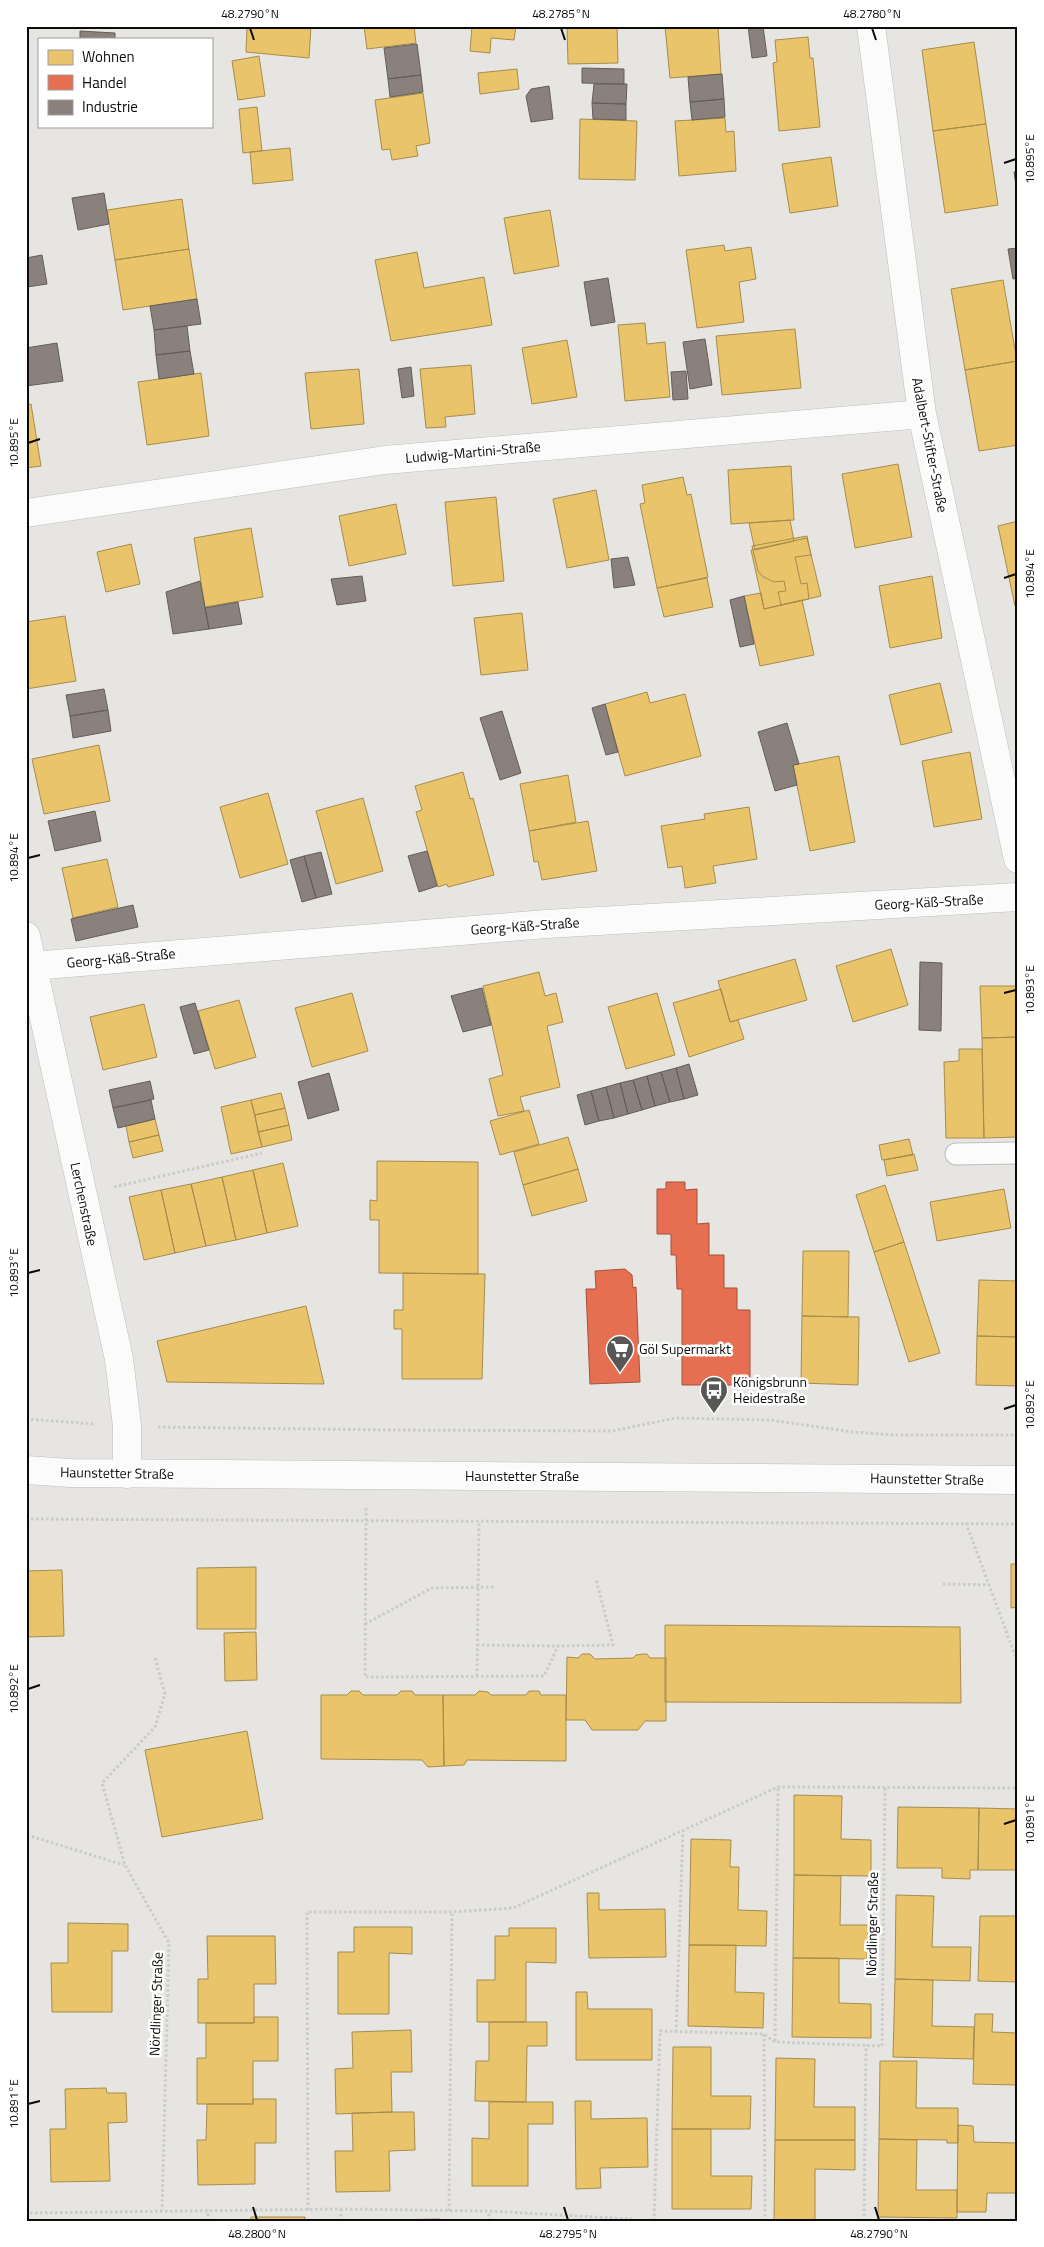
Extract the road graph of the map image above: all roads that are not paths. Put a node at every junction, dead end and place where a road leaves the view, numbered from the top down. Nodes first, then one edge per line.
1 (871, 26) edge
2 (922, 414) junction
3 (26, 513) edge
4 (1018, 859) edge
5 (1018, 897) edge
6 (26, 936) edge
7 (32, 966) junction
8 (37, 1031) edge
9 (1018, 1153) edge
10 (956, 1154) dead end
11 (26, 1470) edge
12 (127, 1474) junction
13 (1018, 1480) edge

1 - 2 street, Adalbert-Stifter-Straße
2 - 3 street, Ludwig-Martini-Straße
2 - 4 street, Adalbert-Stifter-Straße
5 - 7 street, Georg-Käß-Straße
6 - 7 street, Lerchenstraße
7 - 8 street, Lerchenstraße
8 - 12 street, Lerchenstraße
9 - 10 lane
11 - 12 street, Haunstetter Straße
12 - 13 street, Haunstetter Straße

